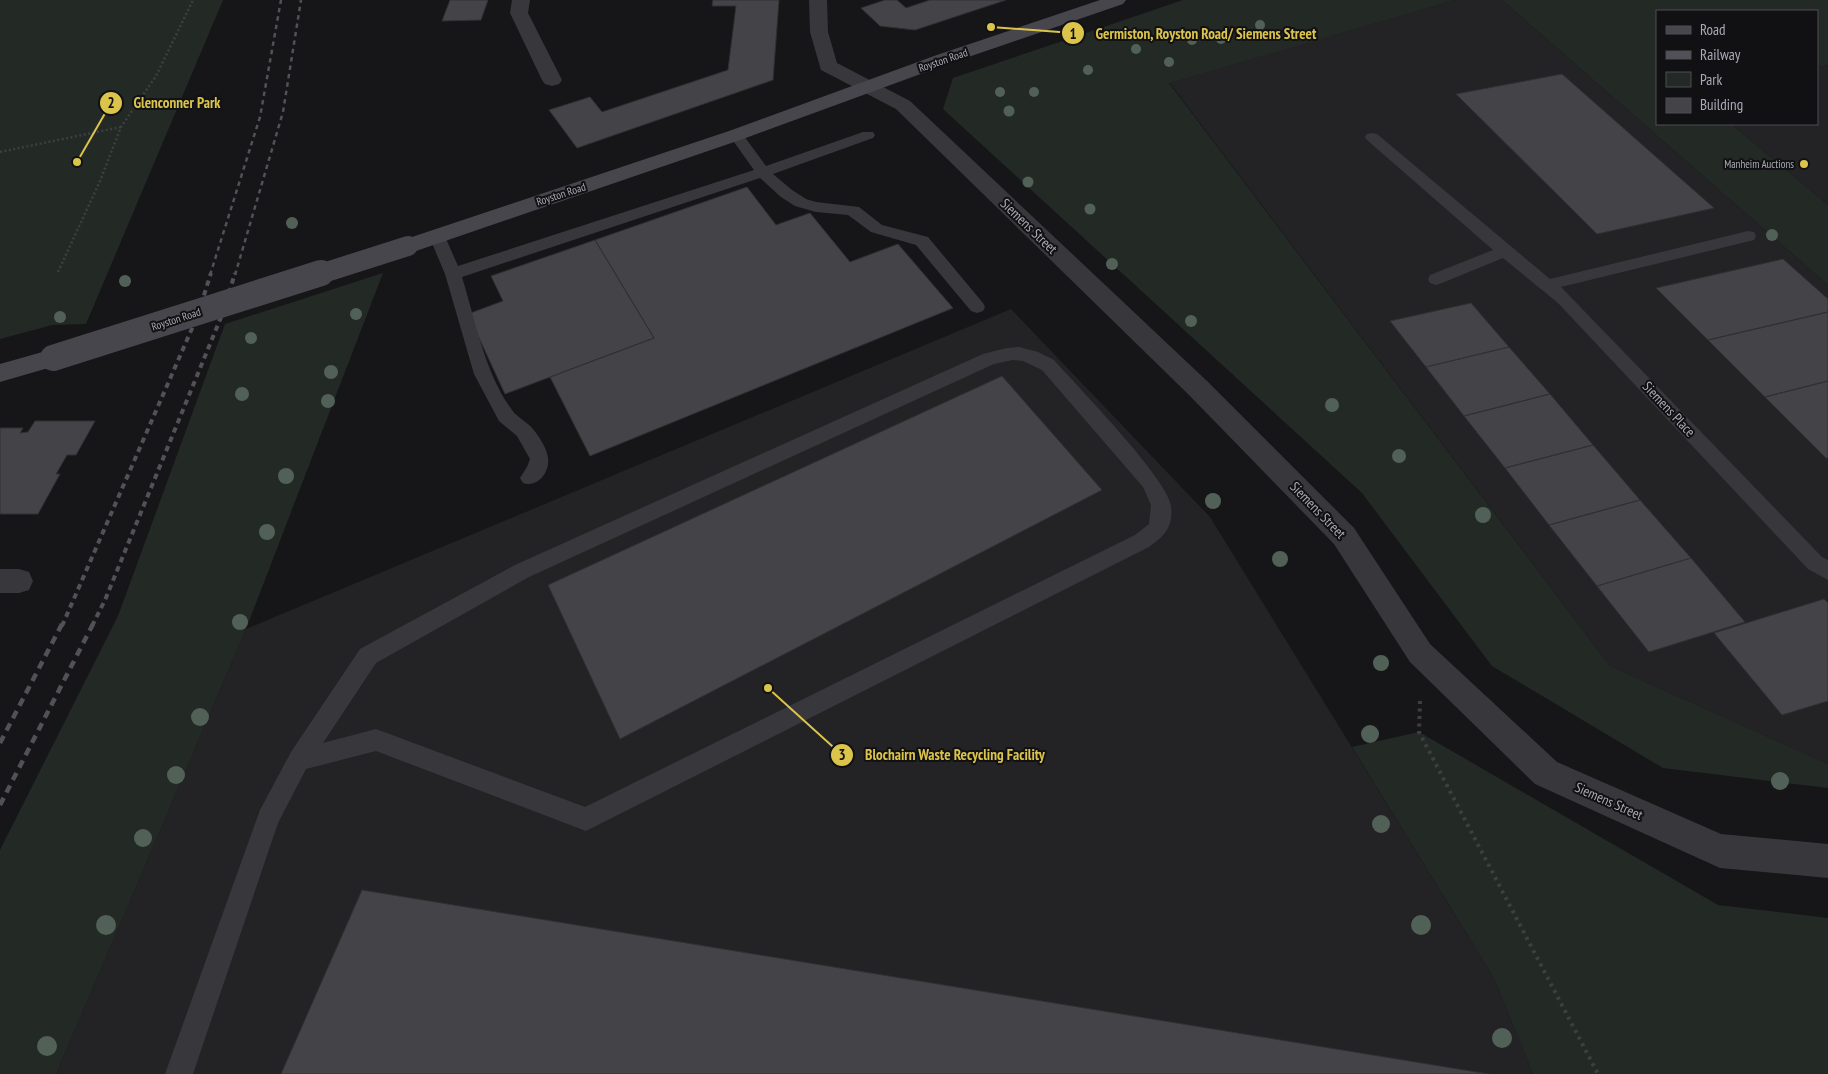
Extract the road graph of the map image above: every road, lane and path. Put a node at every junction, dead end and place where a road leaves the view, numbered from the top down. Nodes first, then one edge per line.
1 (192, 0) edge
2 (521, 0) edge
3 (818, 0) edge
4 (1117, 0) edge
5 (552, 80) dead end
6 (867, 87) junction
7 (121, 127) junction
8 (868, 135) dead end
9 (736, 136) junction
10 (1372, 137) dead end
11 (0, 152) edge
12 (763, 172) junction
13 (437, 236) junction
14 (1748, 236) dead end
15 (1505, 251) junction
16 (58, 272) dead end
17 (453, 274) junction
18 (1436, 279) dead end
19 (1547, 285) junction
20 (978, 307) dead end
21 (0, 373) edge
22 (530, 478) dead end
23 (1828, 571) edge
24 (1420, 653) junction
25 (299, 760) junction
26 (1828, 861) edge
27 (179, 1074) edge
28 (1598, 1074) edge

1 - 7 path
2 - 5 street
3 - 6 street, Siemens Street
4 - 6 street, Royston Road
6 - 9 street, Royston Road
6 - 24 street, Siemens Street
7 - 11 path
7 - 16 path
8 - 12 lane
9 - 12 lane
9 - 13 street, Royston Road
10 - 15 lane, Siemens Place
12 - 17 lane
12 - 20 lane
13 - 17 lane
13 - 21 street, Royston Road, bridge
14 - 19 lane
15 - 18 lane
15 - 19 lane, Siemens Place
17 - 22 lane
19 - 23 lane, Siemens Place
24 - 26 street, Siemens Street
24 - 28 path
25 - 25 lane
25 - 27 lane

